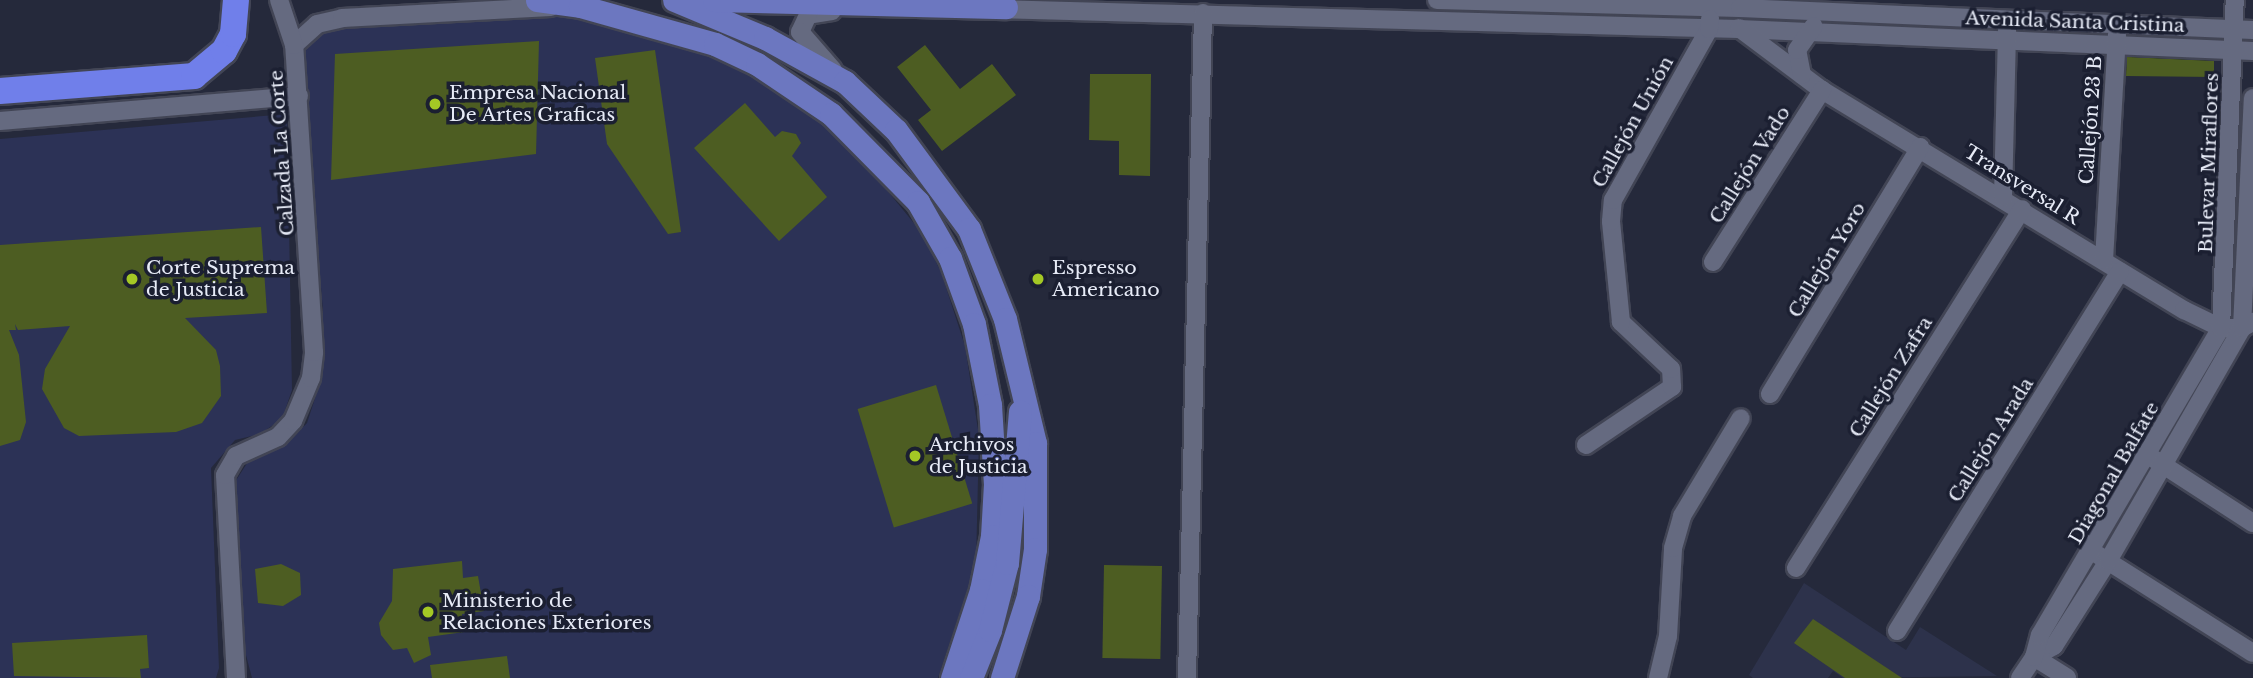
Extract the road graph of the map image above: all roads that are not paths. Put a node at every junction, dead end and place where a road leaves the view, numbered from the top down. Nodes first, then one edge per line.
1 (236, 0) edge
2 (279, 0) edge
3 (537, 0) edge
4 (674, 0) edge
5 (714, 0) edge
6 (1437, 0) edge
7 (2235, 0) edge
8 (1622, 3) edge
9 (1740, 4) edge
10 (580, 6) junction
11 (1858, 6) edge
12 (1006, 7) junction
13 (1711, 7) junction
14 (1822, 11) junction
15 (1203, 13) junction
16 (2007, 19) junction
17 (2117, 24) junction
18 (1621, 26) junction
19 (1709, 29) junction
20 (1740, 29) junction
21 (2234, 30) junction
22 (2253, 30) edge
23 (1810, 32) junction
24 (2007, 41) junction
25 (294, 45) junction
26 (2116, 45) junction
27 (2234, 50) junction
28 (2253, 51) edge
29 (1802, 75) junction
30 (845, 82) junction
31 (1822, 90) junction
32 (0, 91) edge
33 (299, 96) junction
34 (2253, 98) edge
35 (0, 121) edge
36 (1920, 147) junction
37 (2003, 197) junction
38 (2022, 209) junction
39 (2104, 260) junction
40 (1713, 262) dead end
41 (2120, 271) junction
42 (2248, 325) edge
43 (2221, 328) junction
44 (1022, 384) junction
45 (1770, 394) dead end
46 (990, 405) junction
47 (1741, 418) dead end
48 (1586, 445) dead end
49 (2148, 455) junction
50 (2164, 465) junction
51 (1014, 491) junction
52 (2253, 523) edge
53 (2100, 556) junction
54 (1796, 568) dead end
55 (1897, 631) dead end
56 (2253, 653) edge
57 (2034, 657) junction
58 (959, 676) edge
59 (236, 678) edge
60 (1002, 678) edge
61 (1187, 678) edge
62 (1658, 678) edge
63 (2020, 678) edge
64 (2067, 678) edge

1 - 32 highway
2 - 25 street, Calzada La Corte
3 - 10 main road
4 - 30 main road
5 - 12 main road
6 - 8 street, Avenida Santa Cristina
7 - 21 street, Bulevar Miraflores
8 - 13 street, Avenida Santa Cristina
8 - 18 street
9 - 13 street, Avenida Santa Cristina
9 - 14 street, Avenida Santa Cristina
9 - 20 street
10 - 25 street, Calzada La Corte
10 - 46 main road
11 - 14 street, Avenida Santa Cristina
11 - 16 street, Avenida Santa Cristina
12 - 15 street, Avenida Santa Cristina
12 - 30 street, Avenida Santa Cristina
13 - 19 street, Callejón Unión
14 - 23 street
15 - 18 street, Avenida Santa Cristina
15 - 61 street
16 - 17 street, Avenida Santa Cristina
16 - 24 street
17 - 21 street, Avenida Santa Cristina
17 - 26 street, Callejón 23 B
18 - 19 street, Avenida Santa Cristina
19 - 20 street, Avenida Santa Cristina
19 - 48 street, Callejón Unión
20 - 23 street, Avenida Santa Cristina
20 - 29 street, Transversal R
21 - 22 street, Avenida Santa Cristina
21 - 27 street, Bulevar Miraflores
23 - 24 street, Avenida Santa Cristina
23 - 29 street
24 - 26 street, Avenida Santa Cristina
24 - 37 street
25 - 33 street, Calzada La Corte
26 - 27 street, Avenida Santa Cristina
26 - 39 street, Callejón 23 B
27 - 28 street, Avenida Santa Cristina
27 - 43 street, Bulevar Miraflores
29 - 31 street, Transversal R
30 - 44 main road
31 - 36 street, Transversal R
31 - 40 street, Callejón Vado
33 - 35 street
33 - 59 street, Calzada La Corte
34 - 42 street
36 - 37 street, Transversal R
36 - 45 street, Callejón Yoro
37 - 38 street, Transversal R
38 - 39 street, Transversal R
38 - 54 street, Callejón Zafra
39 - 41 street, Transversal R
41 - 43 street, Transversal R
41 - 55 street, Callejón Arada
42 - 43 street
42 - 50 street, Diagonal Balfate
43 - 49 street, Diagonal Balfate
44 - 51 main road
44 - 60 main road
46 - 51 main road
46 - 58 main road
47 - 62 street
49 - 50 street
49 - 53 street, Diagonal Balfate
50 - 52 street
50 - 53 street, Diagonal Balfate
51 - 58 main road
53 - 56 street
53 - 57 street, Diagonal Balfate
57 - 63 street, Diagonal Balfate
57 - 64 street

